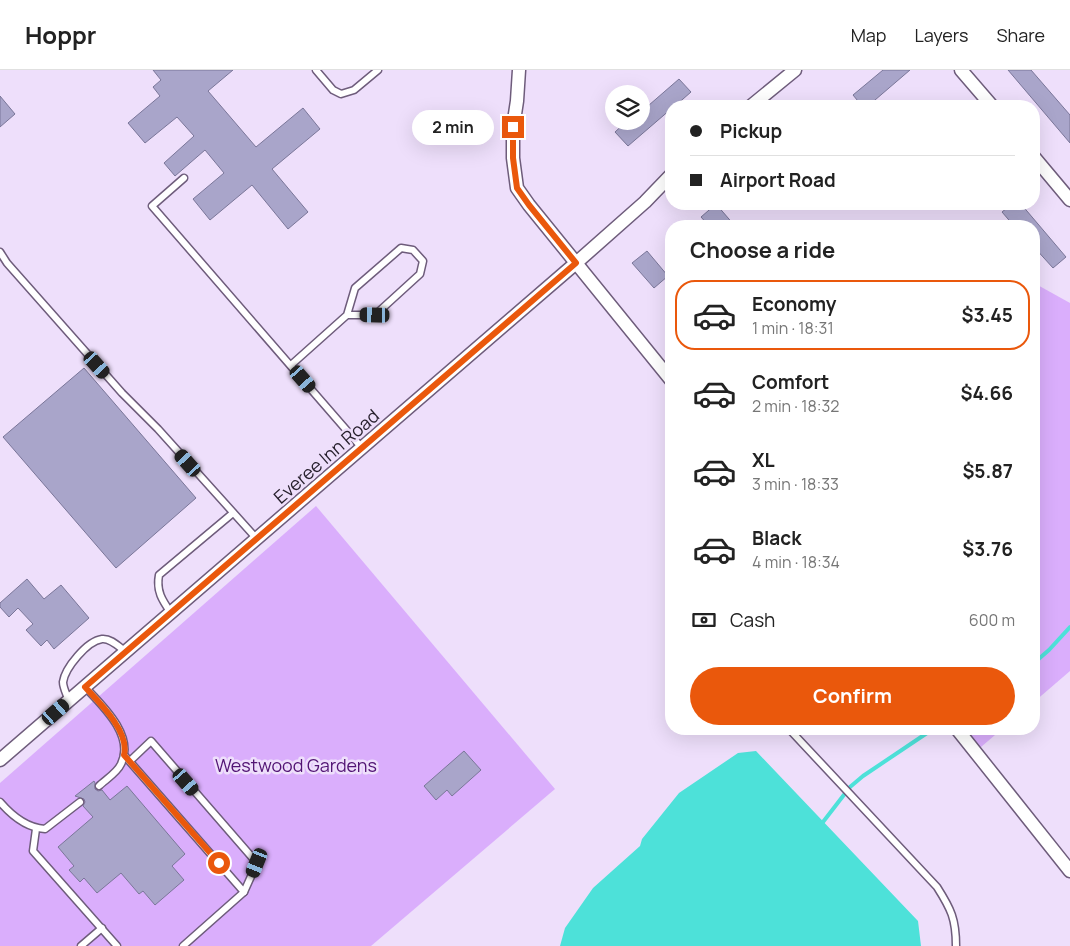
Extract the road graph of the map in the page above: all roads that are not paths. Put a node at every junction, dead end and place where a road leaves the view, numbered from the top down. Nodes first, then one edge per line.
1 (316, 70) edge
2 (378, 70) edge
3 (519, 70) edge
4 (795, 70) edge
5 (961, 70) edge
6 (758, 100) edge
7 (987, 100) edge
8 (1040, 163) edge
9 (184, 178) dead end
10 (665, 181) edge
11 (1070, 200) edge
12 (0, 252) edge
13 (576, 263) junction
14 (347, 315) junction
15 (291, 366) junction
16 (665, 373) edge
17 (362, 448) junction
18 (233, 513) junction
19 (257, 539) junction
20 (171, 613) junction
21 (126, 652) junction
22 (85, 687) junction
23 (69, 700) junction
24 (795, 735) edge
25 (962, 735) edge
26 (124, 755) junction
27 (0, 760) edge
28 (130, 761) junction
29 (99, 786) dead end
30 (0, 802) edge
31 (80, 802) dead end
32 (36, 829) junction
33 (1070, 871) edge
34 (244, 892) junction
35 (102, 928) junction
36 (81, 946) edge
37 (117, 946) edge
38 (183, 946) edge
39 (956, 946) edge

1 - 2 lane
3 - 13 street
4 - 6 street
5 - 7 street
8 - 11 street
9 - 15 lane
10 - 13 street, Everee Inn Road
12 - 18 lane
13 - 16 street
13 - 17 street, Everee Inn Road
14 - 14 lane
14 - 15 lane
15 - 17 lane
17 - 19 street, Everee Inn Road
18 - 19 lane
18 - 20 lane
19 - 20 street, Everee Inn Road
20 - 21 street, Everee Inn Road
21 - 22 street, Everee Inn Road
21 - 23 lane
22 - 23 street, Everee Inn Road
22 - 26 lane
23 - 27 street, Everee Inn Road
24 - 39 lane
25 - 33 street
26 - 28 lane
26 - 29 lane
28 - 34 lane
28 - 34 lane
30 - 32 lane
31 - 32 lane
32 - 35 lane
34 - 38 lane
35 - 36 lane
35 - 37 lane

